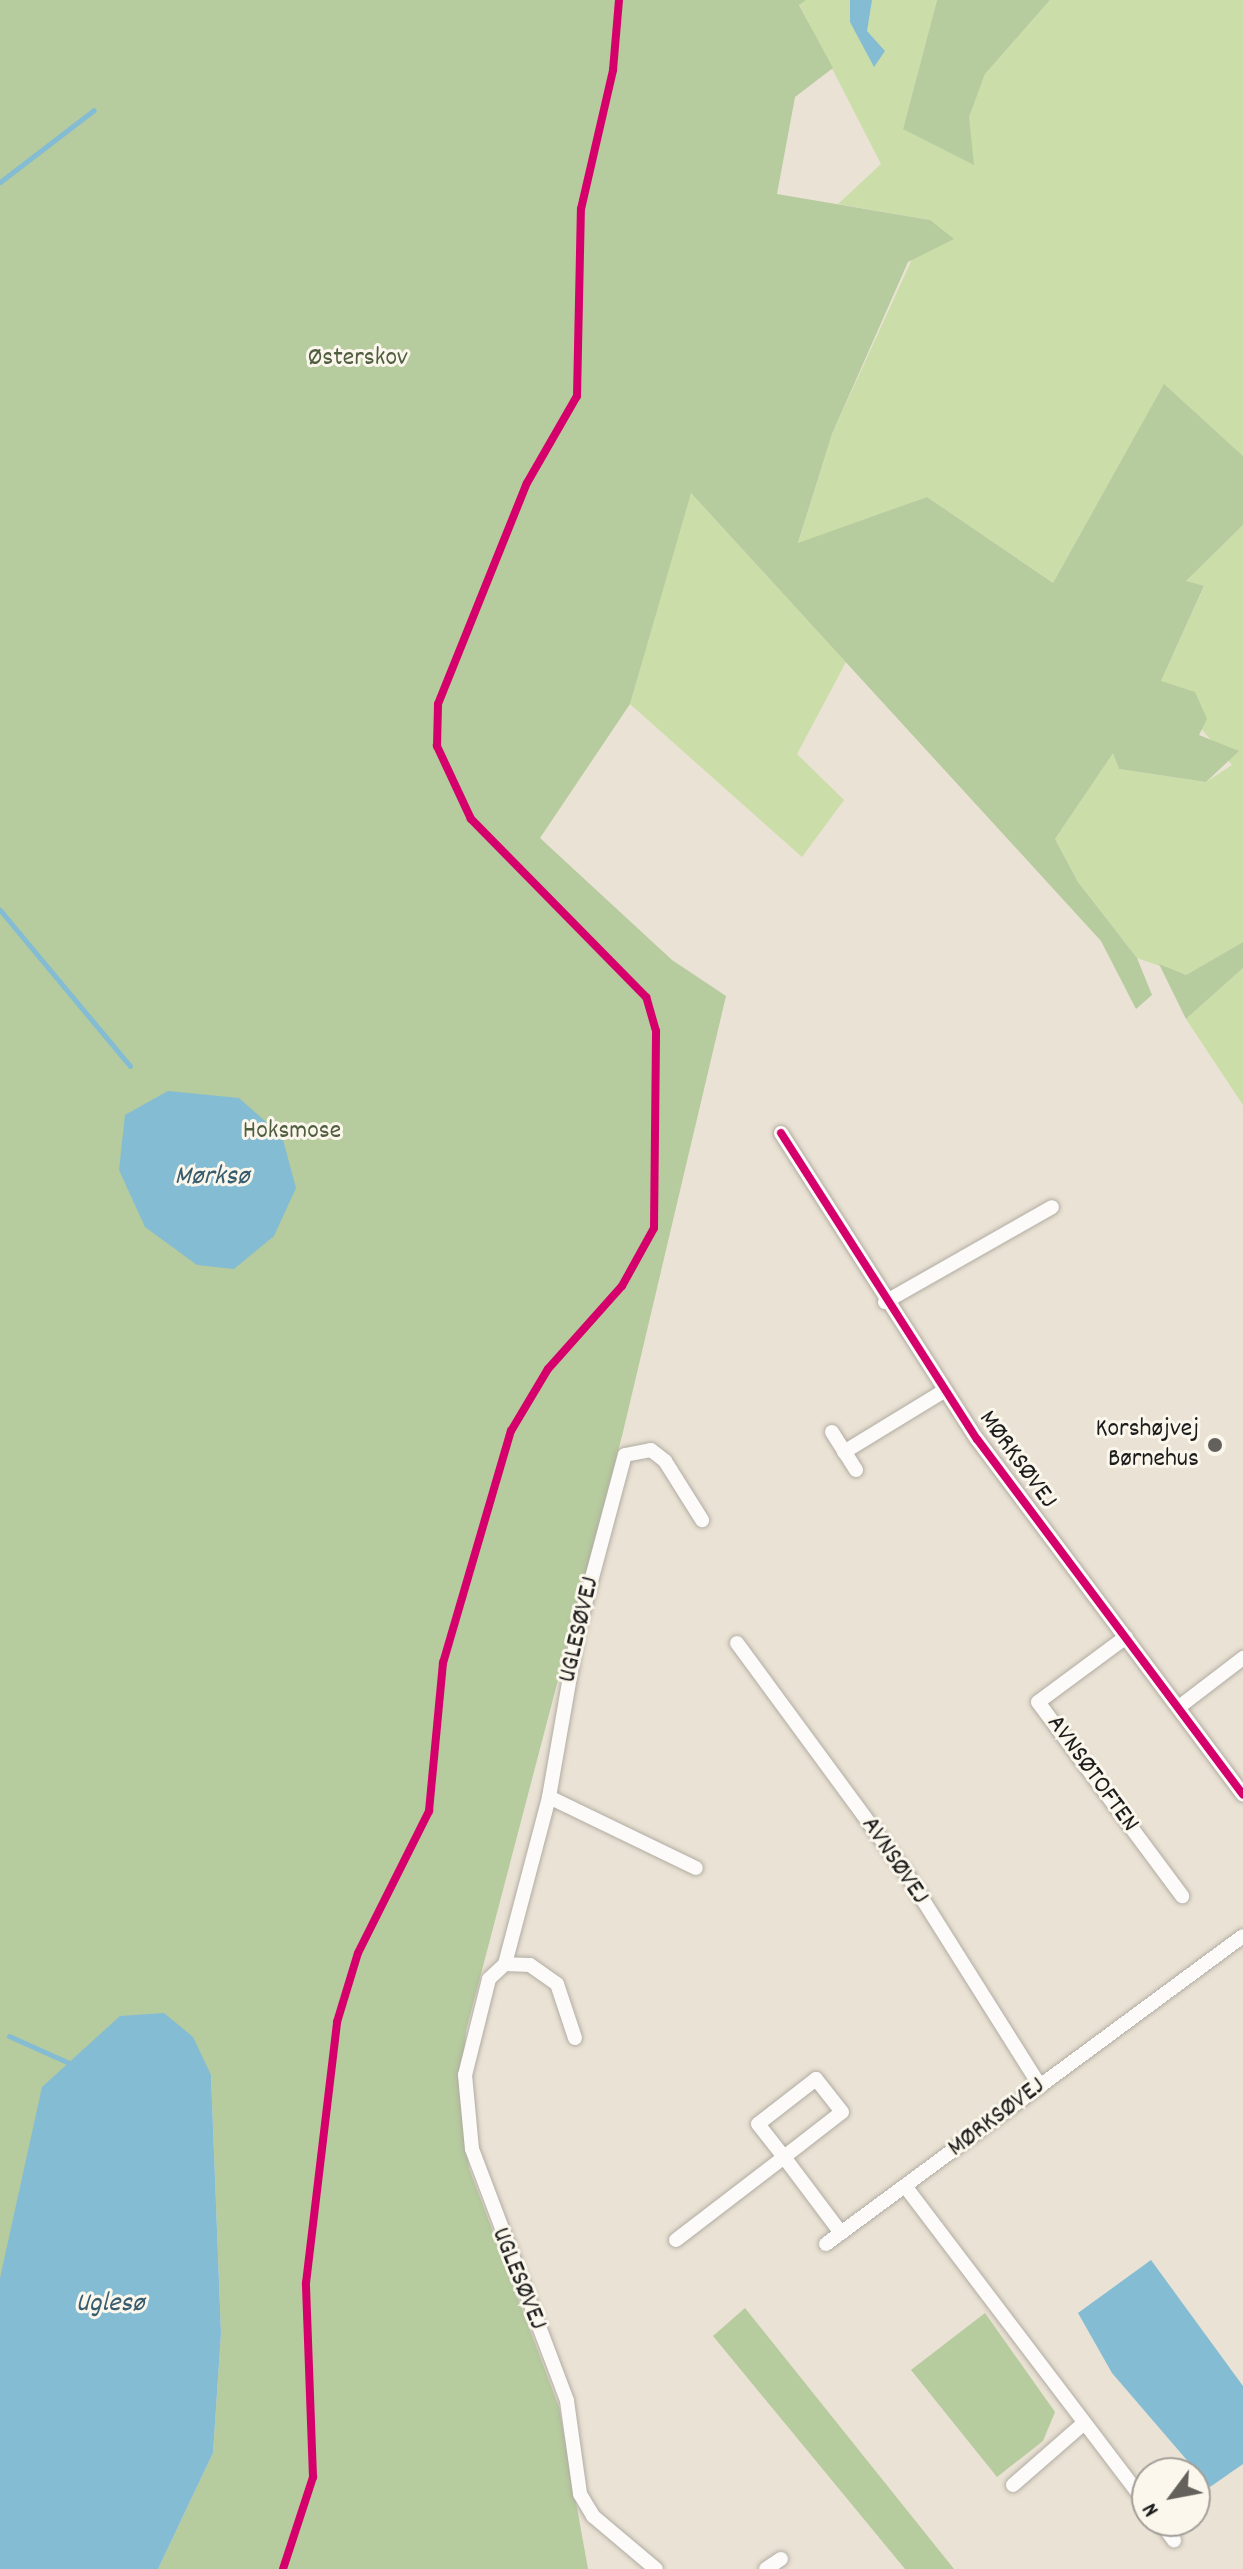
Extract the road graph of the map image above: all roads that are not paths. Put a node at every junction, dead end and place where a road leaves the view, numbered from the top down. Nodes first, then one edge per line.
1 (781, 1133) dead end
2 (1052, 1207) dead end
3 (885, 1302) junction
4 (944, 1391) junction
5 (832, 1432) dead end
6 (844, 1452) junction
7 (856, 1470) dead end
8 (702, 1520) dead end
9 (1126, 1637) junction
10 (737, 1643) dead end
11 (1243, 1658) edge
12 (1179, 1707) junction
13 (1243, 1794) edge
14 (549, 1797) junction
15 (696, 1868) dead end
16 (1182, 1896) dead end
17 (1243, 1936) edge
18 (505, 1964) junction
19 (575, 2038) dead end
20 (1040, 2086) junction
21 (784, 2157) junction
22 (905, 2186) junction
23 (841, 2233) junction
24 (676, 2240) dead end
25 (826, 2244) dead end
26 (1083, 2424) junction
27 (1013, 2485) dead end
28 (1131, 2485) edge
29 (1172, 2537) edge
30 (1174, 2540) dead end
31 (781, 2559) dead end
32 (656, 2569) edge
33 (766, 2569) edge

1 - 3 street, MØRKSØVEJ
2 - 3 street
3 - 4 street, MØRKSØVEJ
4 - 6 street
4 - 9 street, MØRKSØVEJ
5 - 6 street
6 - 7 street
8 - 14 street, UGLESØVEJ
9 - 12 street, MØRKSØVEJ
9 - 16 street, AVNSØTOFTEN
10 - 20 street, AVNSØVEJ
11 - 12 street
12 - 13 street, MØRKSØVEJ
14 - 15 street
14 - 18 street, UGLESØVEJ
17 - 20 street, MØRKSØVEJ
18 - 19 street
18 - 32 street, UGLESØVEJ
20 - 22 street, MØRKSØVEJ
21 - 21 street
21 - 23 street
21 - 24 street
22 - 23 street, MØRKSØVEJ
22 - 26 street
23 - 25 street, MØRKSØVEJ
26 - 27 street
26 - 28 street
29 - 30 street
31 - 33 street

